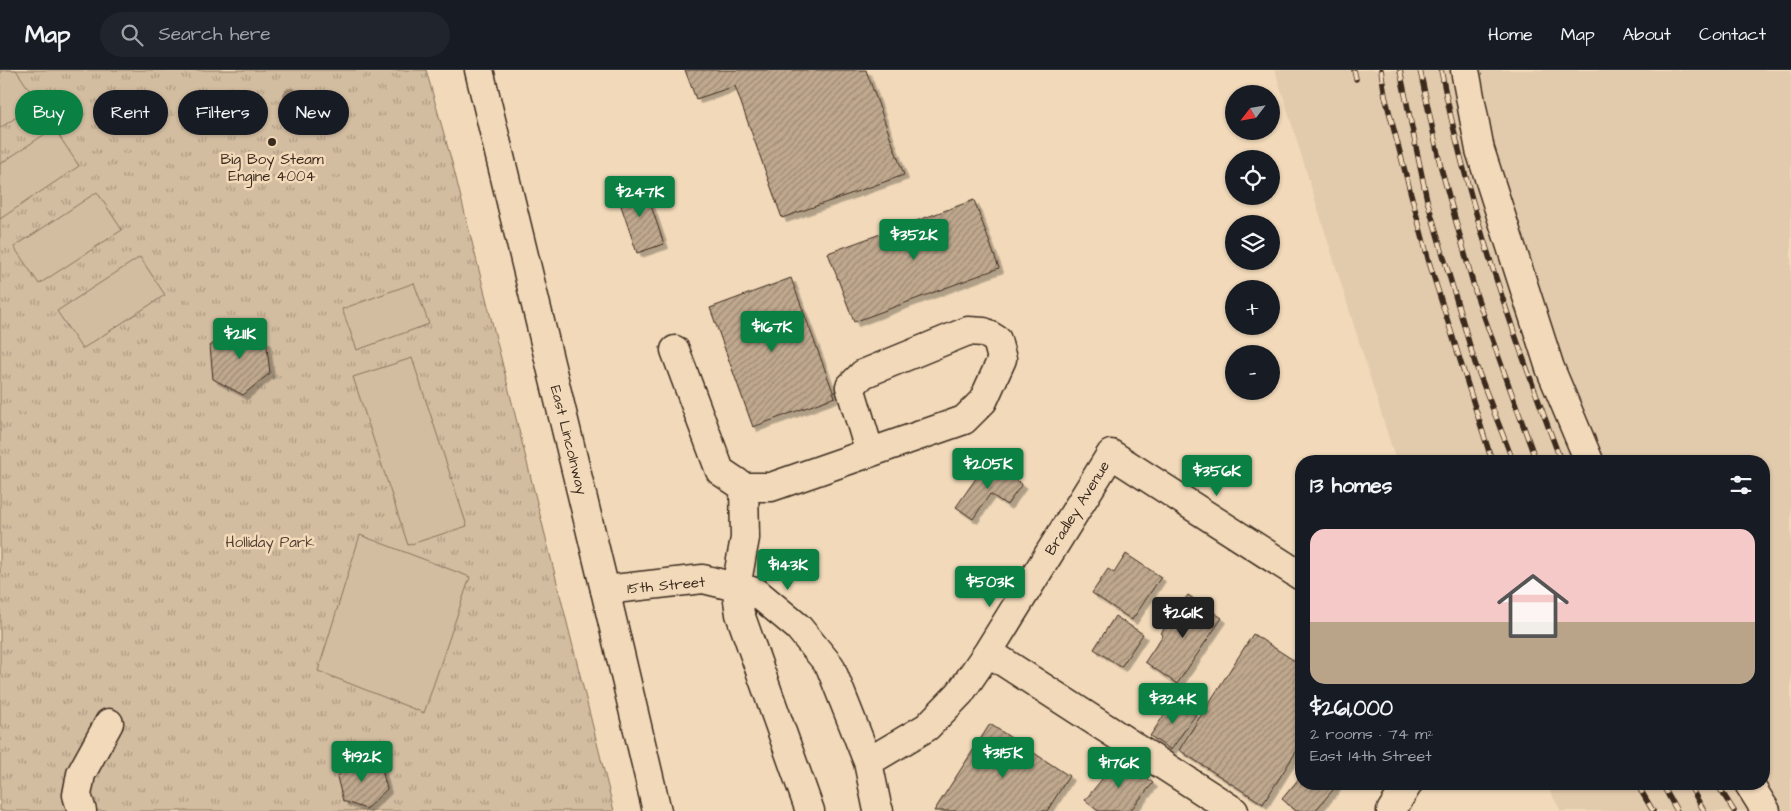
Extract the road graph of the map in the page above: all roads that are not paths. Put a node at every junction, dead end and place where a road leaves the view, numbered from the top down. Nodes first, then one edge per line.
1 (479, 70) edge
2 (1466, 70) edge
3 (675, 350) dead end
4 (870, 452) junction
5 (1586, 455) edge
6 (744, 487) junction
7 (1295, 572) edge
8 (736, 587) junction
9 (605, 590) junction
10 (988, 652) junction
11 (109, 723) dead end
12 (868, 762) junction
13 (1404, 790) edge
14 (1753, 790) edge
15 (82, 811) edge
16 (657, 811) edge
17 (810, 811) edge
18 (879, 811) edge
19 (1234, 811) edge
20 (1391, 811) edge
21 (1766, 811) edge

1 - 9 street, East Lincolnway
2 - 5 street
3 - 6 street
4 - 4 street
4 - 6 street
6 - 8 street
7 - 10 street, Bradley Avenue
8 - 9 street, 15th Street
8 - 12 street, 15th Street
8 - 17 street
9 - 16 street, East Lincolnway
10 - 12 street, Bradley Avenue
10 - 19 street
11 - 15 street
12 - 18 street, 15th Street
13 - 20 street
14 - 21 street

